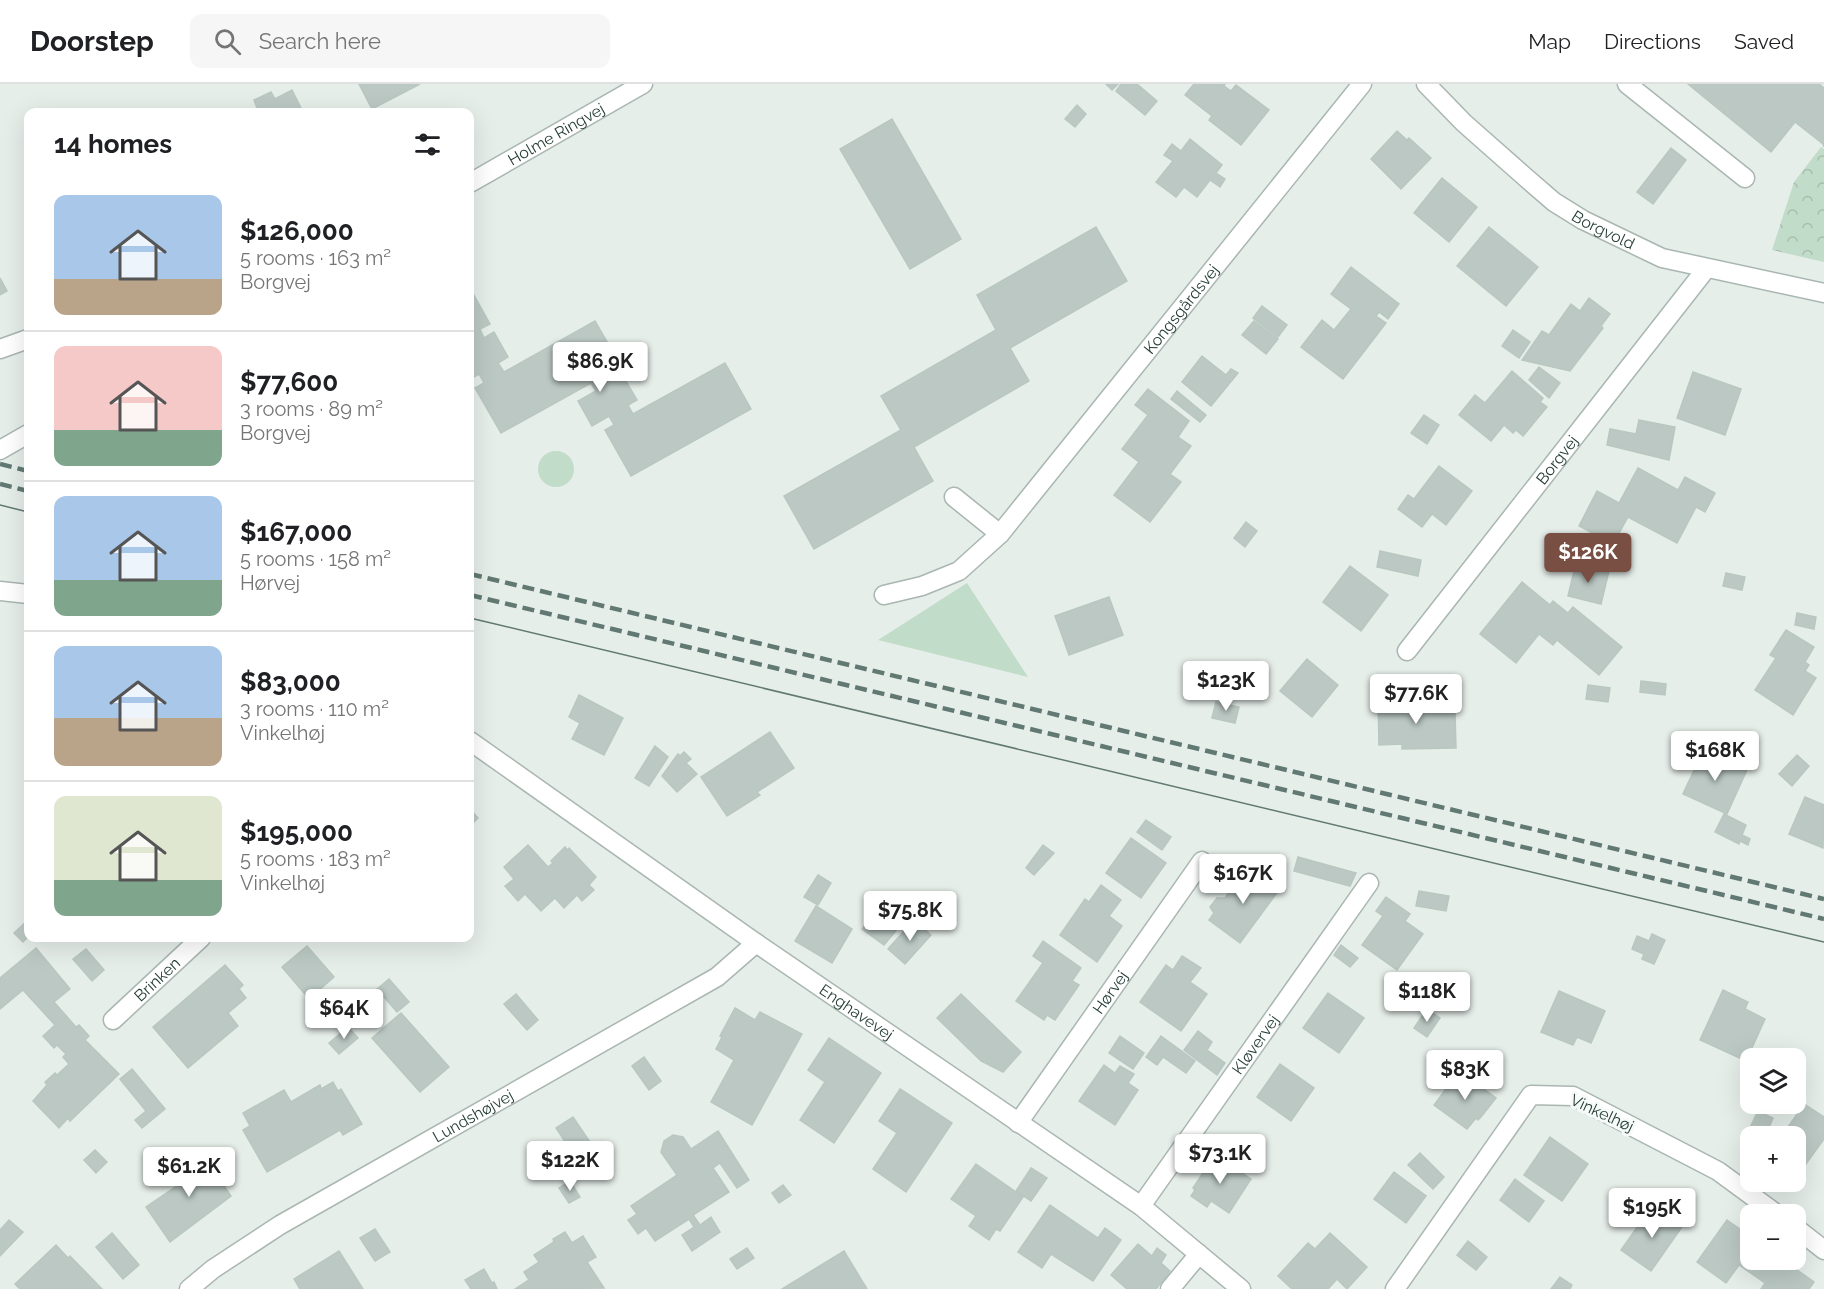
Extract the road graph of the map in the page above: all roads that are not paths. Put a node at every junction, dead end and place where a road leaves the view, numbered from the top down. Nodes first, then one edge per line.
1 (643, 84) edge
2 (1362, 84) edge
3 (1426, 84) edge
4 (1627, 84) edge
5 (1744, 178) dead end
6 (474, 181) edge
7 (1706, 269) junction
8 (1824, 292) edge
9 (24, 340) edge
10 (0, 349) edge
11 (24, 436) edge
12 (0, 450) edge
13 (954, 497) dead end
14 (1000, 534) junction
15 (0, 591) edge
16 (24, 594) edge
17 (884, 595) dead end
18 (1407, 651) dead end
19 (474, 744) edge
20 (1202, 861) dead end
21 (1369, 883) dead end
22 (197, 942) edge
23 (756, 944) junction
24 (112, 1020) dead end
25 (1018, 1123) junction
26 (1763, 1204) edge
27 (1141, 1206) junction
28 (1806, 1236) edge
29 (1824, 1250) edge
30 (1199, 1254) junction
31 (189, 1289) edge
32 (1170, 1289) edge
33 (1241, 1289) edge
34 (1395, 1289) edge

1 - 6 street, Holme Ringvej
2 - 14 street, Kongsgårdsvej
3 - 7 street, Borgvold
4 - 5 street
7 - 8 street, Borgvold
7 - 18 street, Borgvej
9 - 10 street
11 - 12 street
13 - 14 street
14 - 17 street, Kongsgårdsvej
15 - 16 street
19 - 23 street, Enghavevej
20 - 25 street, Hørvej
21 - 27 street, Kløvervej
22 - 24 street, Brinken
23 - 25 street, Enghavevej
23 - 31 street, Lundshøjvej
25 - 27 street, Enghavevej
26 - 34 street, Vinkelhøj
27 - 30 street, Enghavevej
28 - 29 street
30 - 32 street
30 - 33 street, Enghavevej

